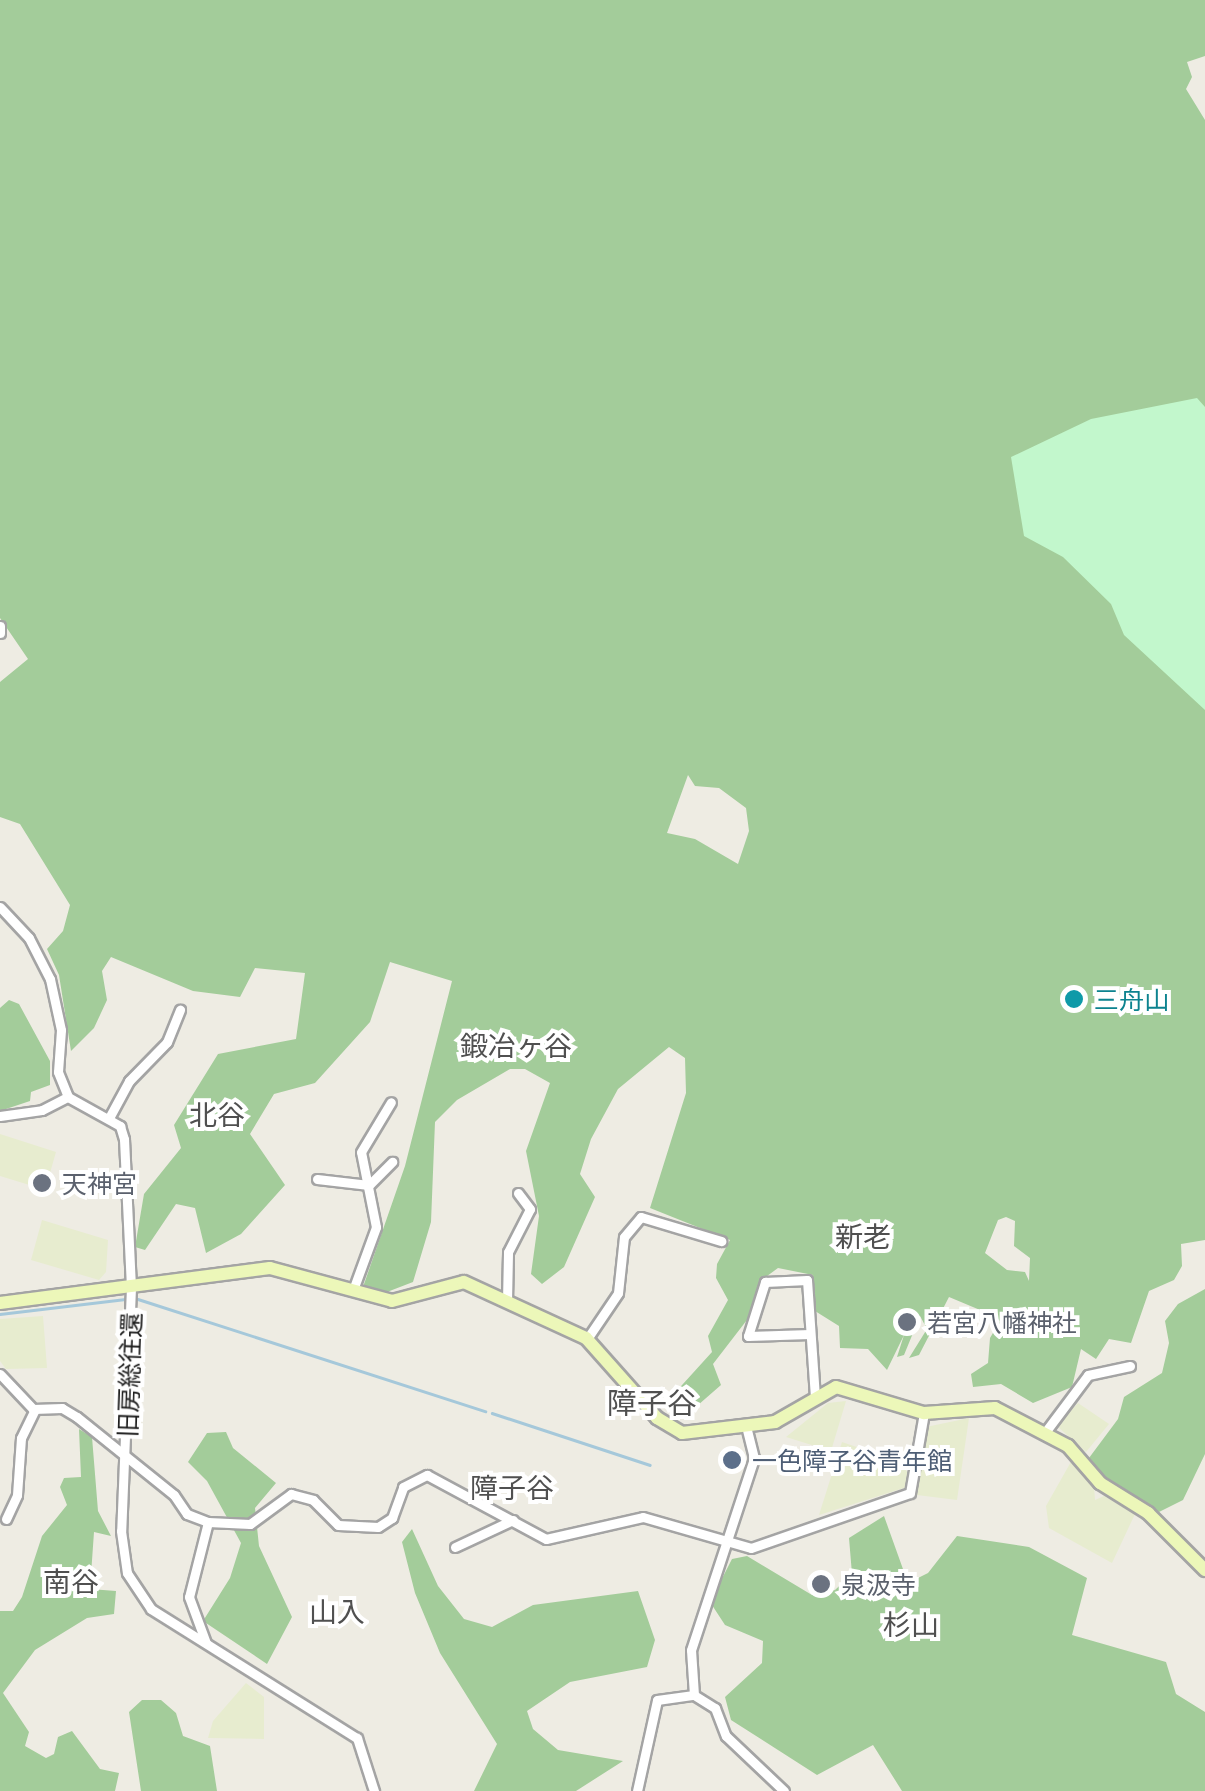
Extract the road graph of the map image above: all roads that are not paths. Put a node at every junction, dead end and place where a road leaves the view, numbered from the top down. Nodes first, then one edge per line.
1 (0, 907) edge
2 (180, 1009) dead end
3 (68, 1097) junction
4 (392, 1102) dead end
5 (0, 1116) edge
6 (109, 1118) junction
7 (392, 1162) dead end
8 (317, 1179) dead end
9 (369, 1185) junction
10 (518, 1193) dead end
11 (721, 1240) dead end
12 (131, 1287) junction
13 (353, 1290) junction
14 (507, 1301) junction
15 (0, 1303) edge
16 (810, 1334) junction
17 (586, 1339) junction
18 (1130, 1366) dead end
19 (0, 1374) edge
20 (815, 1398) junction
21 (35, 1409) junction
22 (924, 1412) junction
23 (746, 1426) junction
24 (1046, 1431) junction
25 (126, 1456) junction
26 (6, 1519) dead end
27 (513, 1520) junction
28 (208, 1522) junction
29 (723, 1545) junction
30 (455, 1547) dead end
31 (1204, 1567) edge
32 (206, 1645) junction
33 (694, 1695) junction
34 (374, 1791) edge
35 (637, 1791) edge
36 (784, 1791) edge

1 - 3 street
2 - 6 street
3 - 5 street
3 - 6 street
4 - 9 street
6 - 12 street, 旧房総往還
7 - 9 street
8 - 9 street
9 - 13 street
10 - 14 street
11 - 17 street
12 - 13 street
12 - 15 street
12 - 25 street, 旧房総往還
13 - 14 street
14 - 17 street
16 - 16 street
16 - 20 street
17 - 23 street
18 - 24 street
19 - 21 street
20 - 22 street
20 - 23 street
21 - 25 street
21 - 26 street
22 - 24 street
22 - 29 street
23 - 29 street
24 - 31 street
25 - 28 street, 旧房総往還
25 - 32 street
27 - 28 street
27 - 29 street
27 - 30 street
28 - 32 street
29 - 33 street
32 - 34 street
33 - 35 street
33 - 36 street

